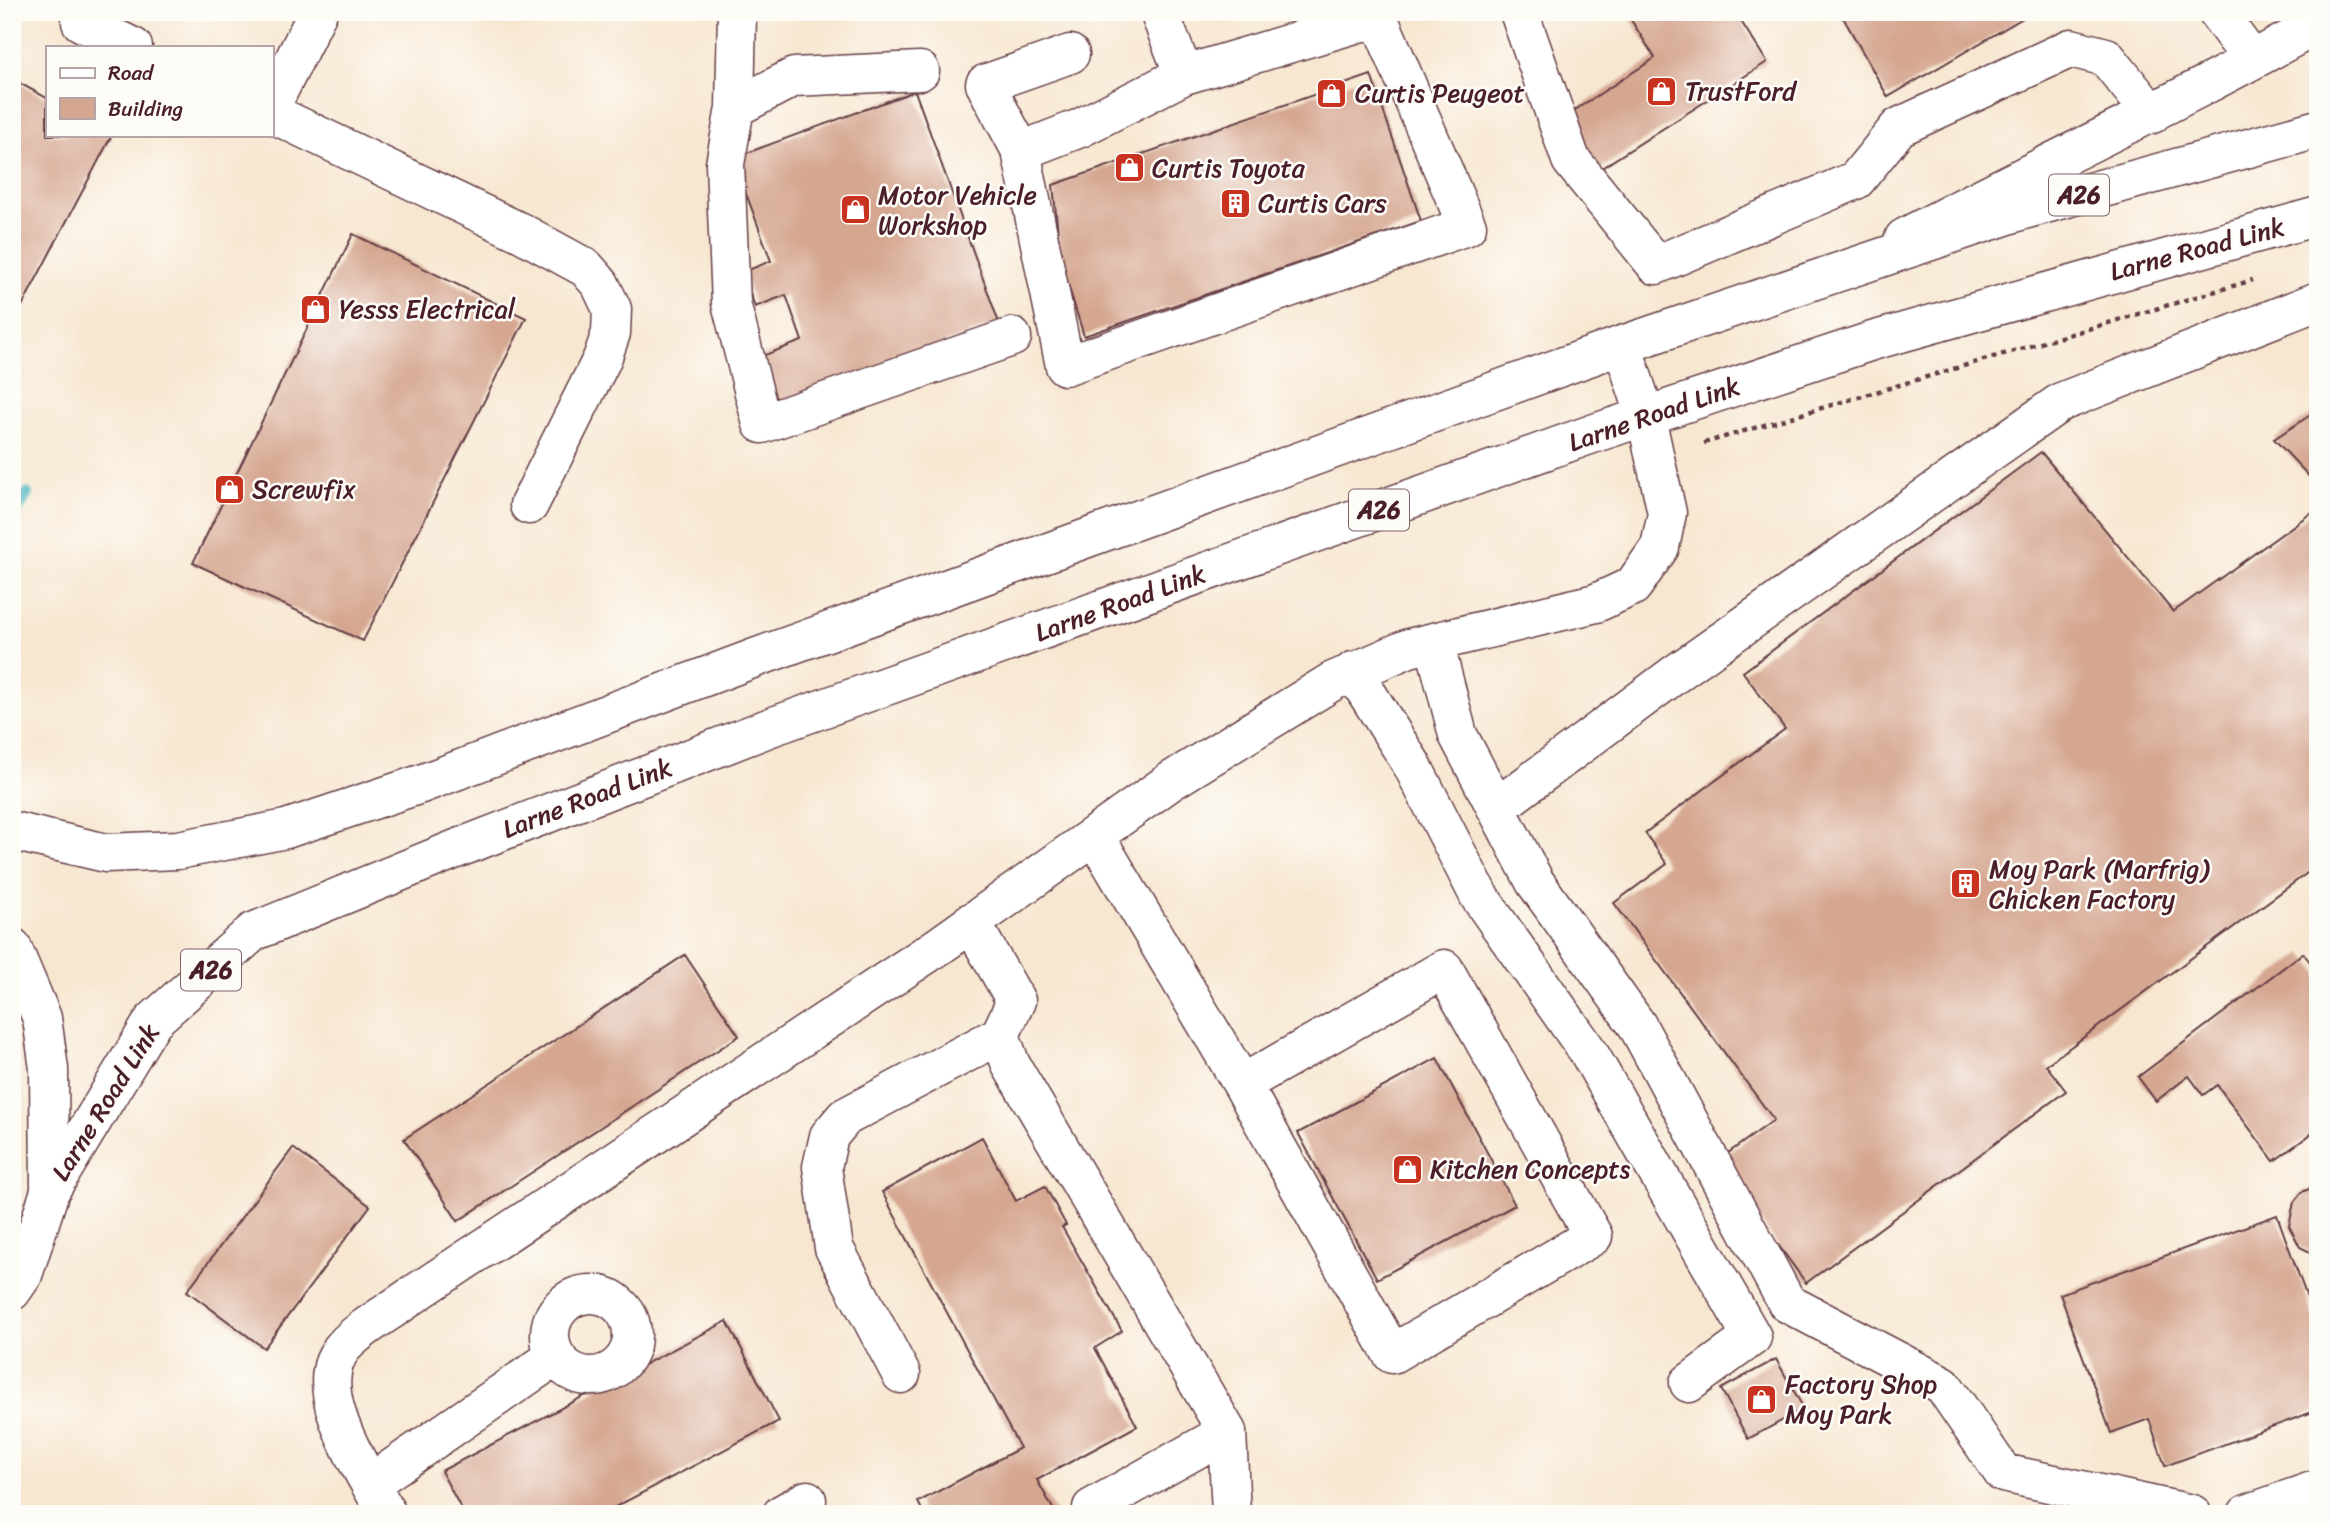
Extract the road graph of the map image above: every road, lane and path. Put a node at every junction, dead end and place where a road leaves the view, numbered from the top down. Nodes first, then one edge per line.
1 (318, 12) edge
2 (737, 12) edge
3 (1159, 12) edge
4 (1519, 12) edge
5 (2217, 12) edge
6 (81, 22) dead end
7 (2318, 24) edge
8 (131, 46) edge
9 (1070, 54) dead end
10 (2252, 60) junction
11 (920, 71) dead end
12 (1184, 75) junction
13 (273, 102) edge
14 (735, 108) junction
15 (273, 114) edge
16 (2152, 114) junction
17 (2318, 129) edge
18 (1021, 151) junction
19 (2318, 216) edge
20 (1843, 271) junction
21 (2318, 301) edge
22 (1012, 337) dead end
23 (1622, 345) junction
24 (1646, 417) junction
25 (529, 505) dead end
26 (1434, 642) junction
27 (1353, 671) junction
28 (1496, 808) junction
29 (12, 831) edge
30 (1095, 836) junction
31 (971, 922) junction
32 (12, 947) edge
33 (1000, 1035) junction
34 (1242, 1084) junction
35 (50, 1191) junction
36 (12, 1291) edge
37 (556, 1356) dead end
38 (901, 1374) dead end
39 (1689, 1383) dead end
40 (1227, 1432) junction
41 (2318, 1489) edge
42 (379, 1498) edge
43 (1091, 1508) dead end
44 (1231, 1514) edge
45 (2192, 1514) edge
46 (2247, 1514) edge

1 - 13 main road
2 - 14 main road
3 - 12 main road
4 - 16 main road
5 - 10 main road
6 - 8 main road
7 - 10 main road
9 - 18 main road
10 - 16 main road
11 - 14 main road
12 - 18 main road
12 - 18 main road
14 - 22 main road
15 - 25 main road
16 - 20 main road
17 - 20 main road, A26
19 - 24 main road, Larne Road Link / A26
20 - 23 main road, A26
21 - 28 main road
23 - 24 main road
23 - 29 main road, A26
24 - 26 main road
24 - 35 main road, Larne Road Link / A26
26 - 27 main road
26 - 28 main road
27 - 30 main road
27 - 39 main road
28 - 45 main road
30 - 31 main road
30 - 34 main road
31 - 33 main road
31 - 42 main road
32 - 35 main road, A26
33 - 38 main road
33 - 40 main road
34 - 34 main road
35 - 36 main road, A26
37 - 42 main road
40 - 43 main road
40 - 44 main road
41 - 46 main road

